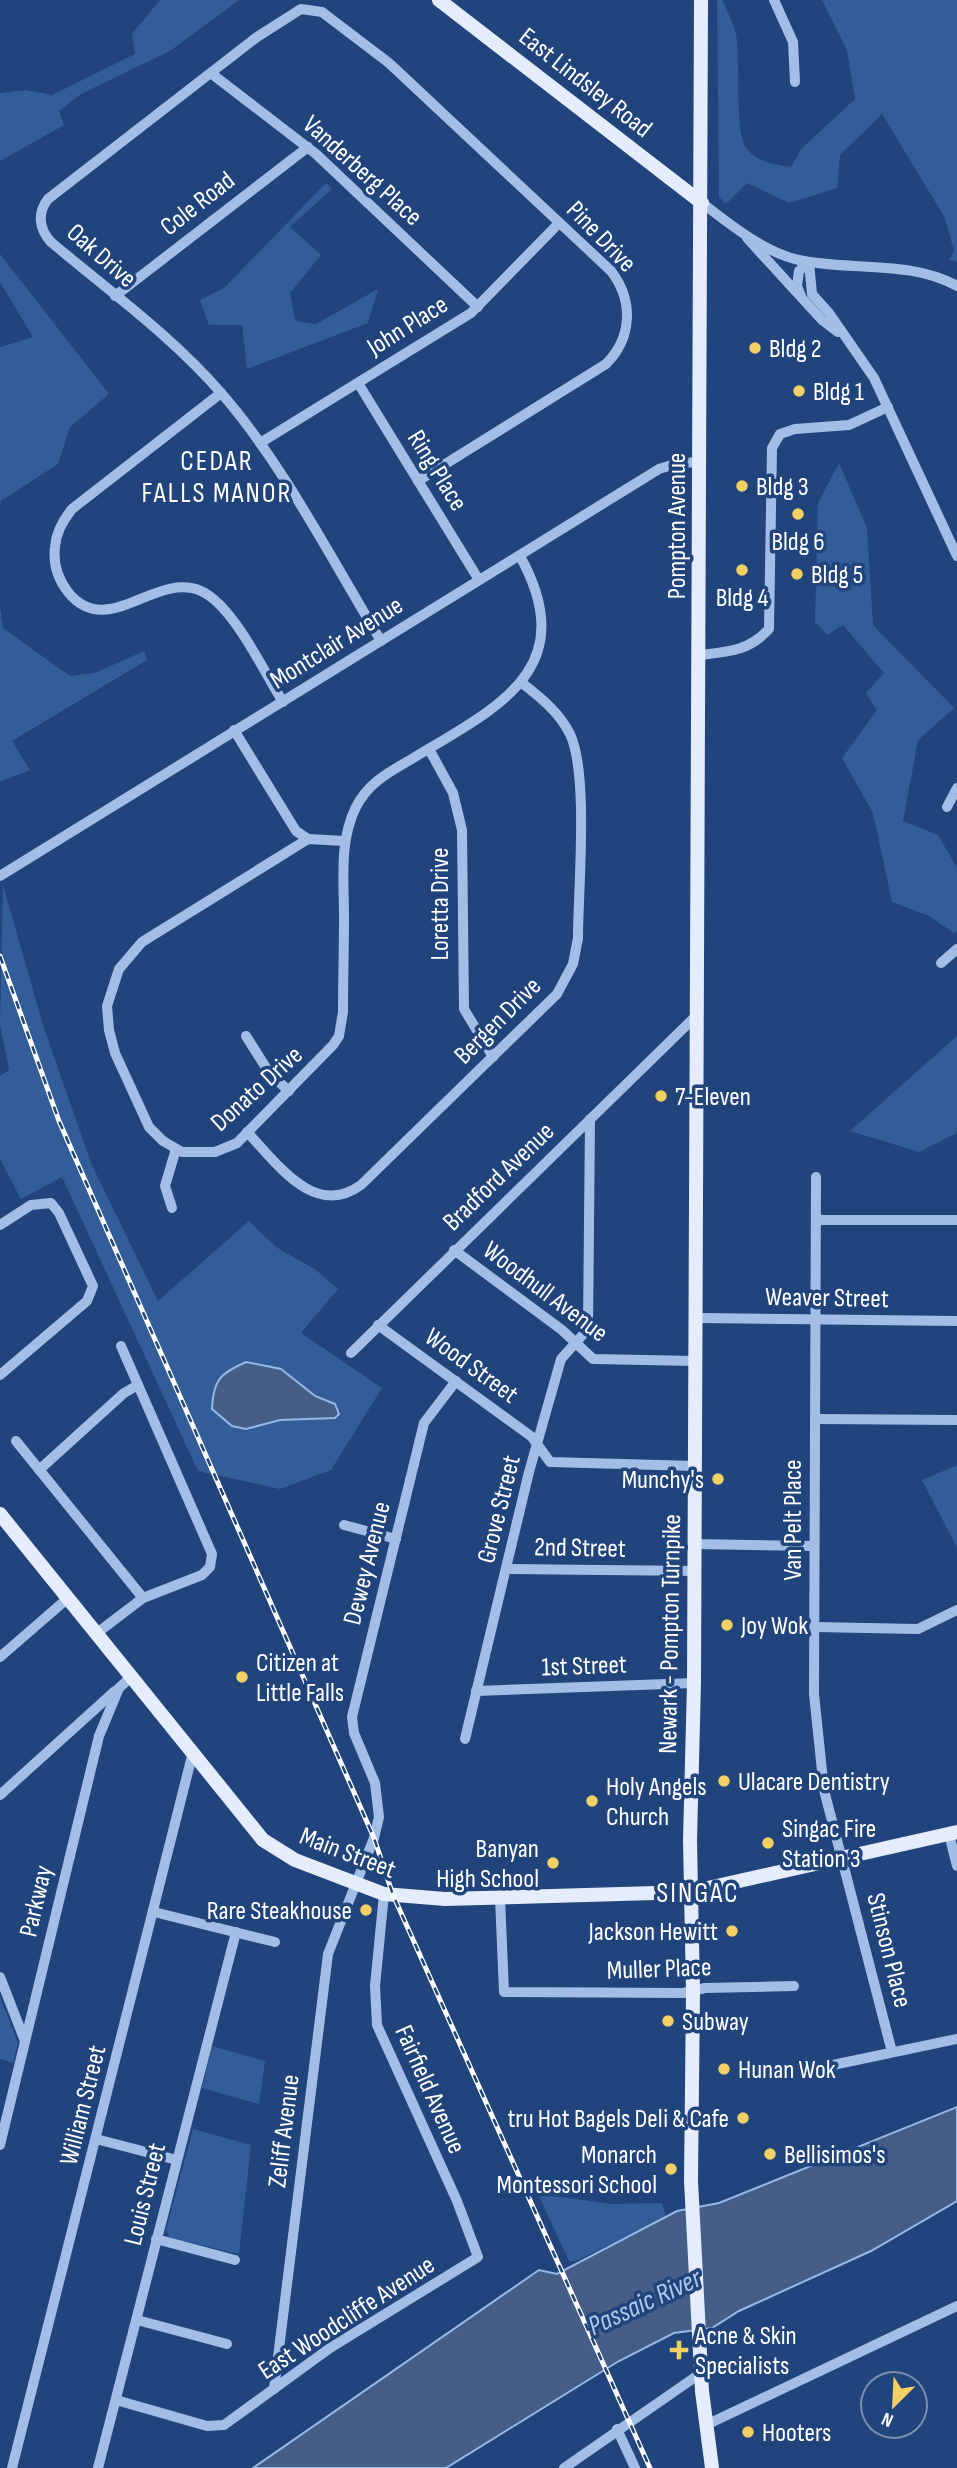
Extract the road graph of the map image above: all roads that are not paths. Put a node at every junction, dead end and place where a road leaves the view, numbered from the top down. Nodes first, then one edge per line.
1 (439, 0) edge
2 (701, 0) edge
3 (774, 0) edge
4 (357, 37) joint
5 (212, 74) junction
6 (795, 82) dead end
7 (308, 147) junction
8 (702, 203) junction
9 (559, 223) junction
10 (741, 232) junction
11 (809, 262) junction
12 (957, 286) edge
13 (115, 296) junction
14 (802, 299) junction
15 (478, 307) junction
16 (843, 336) junction
17 (358, 383) junction
18 (221, 393) junction
19 (888, 407) junction
20 (260, 443) junction
21 (701, 462) junction
22 (418, 481) junction
23 (520, 556) junction
24 (957, 556) edge
25 (479, 580) junction
26 (381, 641) junction
27 (700, 655) junction
28 (522, 683) junction
29 (283, 702) junction
30 (234, 730) junction
31 (429, 749) junction
32 (957, 788) edge
33 (947, 807) dead end
34 (308, 839) junction
35 (345, 841) junction
36 (0, 876) edge
37 (957, 949) edge
38 (941, 963) dead end
39 (697, 1015) junction
40 (246, 1036) dead end
41 (697, 1052) joint
42 (493, 1057) junction
43 (289, 1091) junction
44 (590, 1119) junction
45 (247, 1132) junction
46 (176, 1149) junction
47 (816, 1177) dead end
48 (172, 1208) dead end
49 (816, 1220) junction
50 (957, 1220) edge
51 (0, 1225) edge
52 (454, 1250) junction
53 (696, 1318) junction
54 (816, 1319) junction
55 (957, 1321) edge
56 (378, 1325) junction
57 (576, 1344) junction
58 (121, 1346) dead end
59 (351, 1353) dead end
60 (696, 1361) junction
61 (0, 1375) edge
62 (456, 1381) junction
63 (138, 1385) junction
64 (815, 1419) junction
65 (957, 1420) edge
66 (16, 1441) dead end
67 (538, 1442) junction
68 (695, 1466) junction
69 (39, 1469) junction
70 (1, 1517) edge
71 (344, 1525) dead end
72 (396, 1539) junction
73 (695, 1544) junction
74 (814, 1546) junction
75 (506, 1569) junction
76 (695, 1571) junction
77 (68, 1598) junction
78 (142, 1598) junction
79 (957, 1610) edge
80 (815, 1628) junction
81 (97, 1633) junction
82 (0, 1657) edge
83 (132, 1676) junction
84 (694, 1683) junction
85 (119, 1688) junction
86 (476, 1691) junction
87 (465, 1739) dead end
88 (193, 1752) junction
89 (0, 1795) edge
90 (953, 1833) edge
91 (843, 1860) junction
92 (957, 1866) edge
93 (355, 1884) junction
94 (690, 1892) junction
95 (384, 1894) junction
96 (500, 1898) junction
97 (154, 1912) junction
98 (236, 1932) junction
99 (275, 1942) dead end
100 (0, 1977) edge
101 (794, 1986) dead end
102 (693, 1991) junction
103 (957, 2039) edge
104 (25, 2041) junction
105 (892, 2052) junction
106 (828, 2066) dead end
107 (96, 2139) junction
108 (0, 2145) edge
109 (177, 2160) junction
110 (156, 2239) junction
111 (479, 2253) joint
112 (235, 2260) dead end
113 (957, 2306) edge
114 (137, 2320) junction
115 (227, 2344) dead end
116 (701, 2372) junction
117 (274, 2389) junction
118 (116, 2400) junction
119 (706, 2425) junction
120 (617, 2429) junction
121 (12, 2468) edge
122 (98, 2468) edge
123 (564, 2468) edge
124 (635, 2468) edge
125 (712, 2468) edge

1 - 8 main road, East Lindsley Road
2 - 8 main road, Pompton Avenue
3 - 6 street
4 - 5 street, Oak Drive
4 - 9 street, Pine Drive
5 - 7 street, Vanderberg Place
5 - 13 street, Oak Drive
7 - 13 street, Cole Road
7 - 15 street, Vanderberg Place
8 - 10 street
8 - 21 main road, Pompton Avenue
9 - 15 street, John Place
9 - 22 street, Pine Drive
10 - 11 street
10 - 14 street
11 - 12 street
11 - 14 street
11 - 16 street
13 - 18 street, Oak Drive
14 - 16 street
15 - 17 street, John Place
16 - 19 street
17 - 20 street, John Place
17 - 22 street, Ring Place
18 - 20 street, Oak Drive
18 - 29 street
19 - 24 street
19 - 27 street
20 - 26 street, Oak Drive
21 - 23 street, Montclair Avenue
21 - 27 main road, Pompton Avenue
22 - 25 street, Ring Place
23 - 25 street, Montclair Avenue
23 - 28 street, Donato Drive
25 - 26 street, Montclair Avenue
26 - 29 street, Montclair Avenue
27 - 39 main road, Pompton Avenue
28 - 31 street, Donato Drive
28 - 42 street, Bergen Drive
29 - 30 street, Montclair Avenue
30 - 34 street
30 - 36 street, Montclair Avenue
31 - 35 street, Donato Drive
31 - 42 street, Loretta Drive
32 - 33 street
34 - 35 street
34 - 46 street
35 - 43 street, Donato Drive
37 - 38 street
39 - 41 main road, Pompton Avenue
39 - 44 street, Bradford Avenue
40 - 43 street
41 - 53 main road, Newark - Pompton Turnpike
42 - 45 street, Bergen Drive
43 - 45 street, Donato Drive
44 - 52 street, Bradford Avenue
44 - 57 street, Grove Street
45 - 46 street, Donato Drive
46 - 48 street
47 - 49 street, Van Pelt Place
49 - 50 street
49 - 54 street, Van Pelt Place
51 - 61 street
52 - 56 street, Bradford Avenue
52 - 57 street, Woodhull Avenue
53 - 54 street, Weaver Street
53 - 60 main road, Newark - Pompton Turnpike
54 - 55 street, Weaver Street
54 - 64 street, Van Pelt Place
56 - 59 street, Bradford Avenue
56 - 62 street, Wood Street
57 - 60 street, Woodhull Avenue
57 - 67 street, Grove Street
58 - 63 street
60 - 68 main road, Newark - Pompton Turnpike
62 - 67 street, Wood Street
62 - 72 street, Dewey Avenue
63 - 69 street
63 - 78 street
64 - 65 street
64 - 74 street, Van Pelt Place
66 - 69 street
67 - 68 street, Wood Street
67 - 75 street, Grove Street
68 - 73 main road, Newark - Pompton Turnpike
69 - 78 street
70 - 77 main road, Main Street
71 - 72 street
72 - 93 street, Dewey Avenue
73 - 74 street
73 - 76 main road, Newark - Pompton Turnpike
74 - 80 street, Van Pelt Place
75 - 76 street, 2nd Street
75 - 86 street, Grove Street
76 - 84 main road, Newark - Pompton Turnpike
77 - 81 main road, Main Street
77 - 82 street
78 - 81 street
79 - 80 street
80 - 91 street, Van Pelt Place
81 - 83 main road, Main Street
83 - 85 street, Parkway
83 - 88 main road, Main Street
84 - 86 street, 1st Street
84 - 94 main road, Newark - Pompton Turnpike
85 - 89 street
85 - 104 street, Parkway
86 - 87 street, Grove Street
88 - 93 main road, Main Street
88 - 97 street, William Street
90 - 91 main road, Main Street
90 - 92 street
91 - 94 main road, Main Street
91 - 105 street, Stinson Place
93 - 95 main road, Main Street
93 - 117 street, Zeliff Avenue
94 - 96 main road, Main Street
94 - 102 main road, Newark - Pompton Turnpike
95 - 96 main road, Main Street
95 - 111 street, Fairfield Avenue
96 - 102 street, Muller Place
97 - 98 street
97 - 107 street, William Street
98 - 99 street
98 - 109 street, Louis Street
100 - 104 street
101 - 102 street, Muller Place
102 - 116 main road, Newark - Pompton Turnpike
103 - 105 street
104 - 108 street, Parkway
105 - 106 street
107 - 109 street
107 - 121 street, William Street
109 - 110 street, Louis Street
110 - 112 street
110 - 114 street, Louis Street
111 - 117 street, East Woodcliffe Avenue
113 - 119 street
114 - 115 street
114 - 118 street, Louis Street
116 - 119 main road, Newark - Pompton Turnpike
116 - 120 street
117 - 118 street, East Woodcliffe Avenue
118 - 122 street, Louis Street
119 - 125 main road, Newark - Pompton Turnpike
120 - 123 street
120 - 124 street

